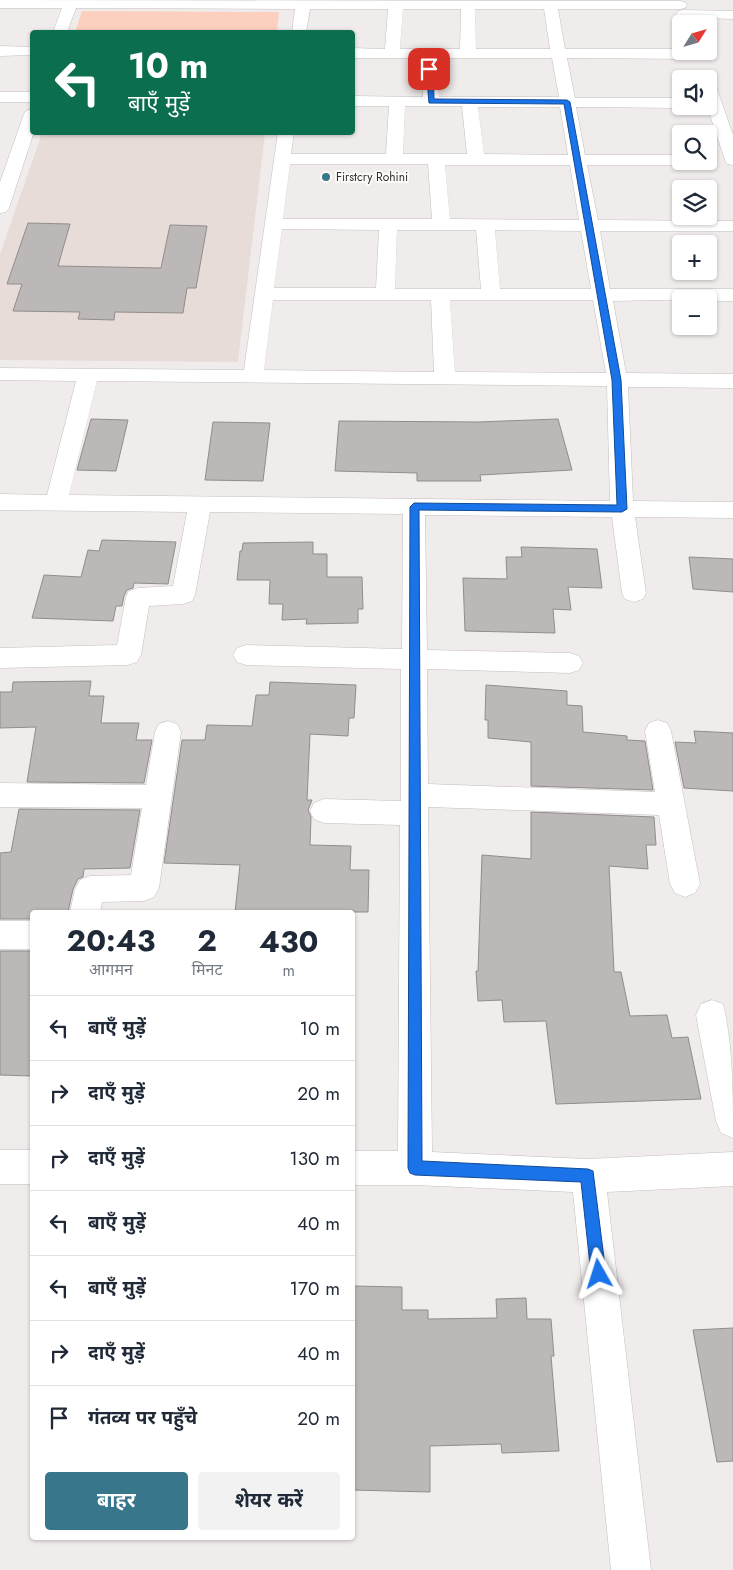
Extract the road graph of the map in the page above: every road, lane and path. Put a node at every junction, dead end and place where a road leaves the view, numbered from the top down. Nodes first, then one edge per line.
1 (187, 2) edge
2 (348, 2) edge
3 (512, 2) edge
4 (10, 3) edge
5 (70, 4) junction
6 (303, 5) junction
7 (396, 5) junction
8 (468, 5) junction
9 (550, 5) junction
10 (682, 11) edge
11 (733, 15) edge
12 (61, 30) edge
13 (299, 30) edge
14 (0, 51) edge
15 (30, 51) edge
16 (355, 53) edge
17 (392, 53) junction
18 (428, 53) junction
19 (468, 53) junction
20 (672, 53) edge
21 (558, 54) junction
22 (698, 60) edge
23 (702, 70) dead end
24 (0, 97) edge
25 (30, 97) edge
26 (355, 100) edge
27 (397, 101) junction
28 (431, 101) junction
29 (469, 101) junction
30 (567, 102) junction
31 (672, 103) edge
32 (717, 113) edge
33 (30, 120) edge
34 (286, 135) edge
35 (729, 139) edge
36 (0, 152) edge
37 (20, 152) junction
38 (282, 159) junction
39 (394, 160) junction
40 (436, 160) junction
41 (476, 160) junction
42 (578, 160) junction
43 (672, 160) edge
44 (728, 160) edge
45 (0, 208) edge
46 (274, 224) junction
47 (388, 224) junction
48 (441, 225) junction
49 (485, 225) junction
50 (589, 225) junction
51 (733, 226) edge
52 (264, 294) junction
53 (385, 294) junction
54 (440, 294) junction
55 (491, 294) junction
56 (602, 295) junction
57 (733, 295) edge
58 (0, 374) edge
59 (88, 375) junction
60 (253, 376) junction
61 (445, 378) junction
62 (617, 380) junction
63 (733, 381) edge
64 (0, 502) edge
65 (56, 502) junction
66 (200, 504) junction
67 (414, 507) junction
68 (622, 509) junction
69 (733, 510) edge
70 (634, 593) dead end
71 (246, 655) dead end
72 (0, 658) edge
73 (415, 659) junction
74 (570, 663) dead end
75 (658, 731) dead end
76 (168, 732) dead end
77 (0, 795) edge
78 (158, 797) junction
79 (414, 804) junction
80 (671, 804) junction
81 (324, 811) dead end
82 (685, 884) dead end
83 (85, 910) edge
84 (0, 935) edge
85 (30, 935) edge
86 (712, 1015) dead end
87 (733, 1121) edge
88 (0, 1167) edge
89 (30, 1167) edge
90 (355, 1168) edge
91 (415, 1168) junction
92 (733, 1169) edge
93 (588, 1176) junction
94 (631, 1570) edge

1 - 5 street
1 - 6 street
2 - 6 street
2 - 7 street
3 - 8 street
3 - 9 street
4 - 5 street
5 - 12 street
6 - 13 street
7 - 8 street
7 - 17 street
8 - 19 street
9 - 10 street
9 - 21 street
10 - 11 street
14 - 15 street
16 - 17 street
17 - 18 street
18 - 19 street
18 - 28 street
19 - 21 street
20 - 21 street
21 - 30 street
22 - 23 street
24 - 25 street
26 - 27 street
27 - 28 street
27 - 39 street
28 - 29 street
29 - 30 street
29 - 41 street
30 - 31 street
30 - 42 street
32 - 35 street
33 - 37 street
34 - 38 street
35 - 44 street
36 - 37 street
37 - 45 street
38 - 39 street
38 - 46 street
39 - 40 street
40 - 41 street
40 - 48 street
41 - 42 street
42 - 43 street
42 - 50 street
46 - 47 street
46 - 52 street
47 - 48 street
47 - 53 street
48 - 49 street
49 - 50 street
49 - 55 street
50 - 51 street
50 - 56 street
52 - 53 street
52 - 60 street
53 - 54 street
54 - 55 street
54 - 61 street
55 - 56 street
56 - 57 street
56 - 62 street
58 - 59 street
59 - 60 street
59 - 65 street
60 - 61 street
61 - 62 street
62 - 63 street
62 - 68 street
64 - 65 street
65 - 66 street
66 - 67 street
66 - 72 street
67 - 68 street
67 - 73 street
68 - 69 street
68 - 70 street
71 - 73 street
73 - 74 street
73 - 79 street
75 - 80 street
76 - 78 street
77 - 78 street
78 - 83 street
79 - 80 street
79 - 81 street
79 - 91 street
80 - 82 street
84 - 85 street
86 - 87 street
88 - 89 street
90 - 91 street
91 - 93 street
92 - 93 street
93 - 94 street

